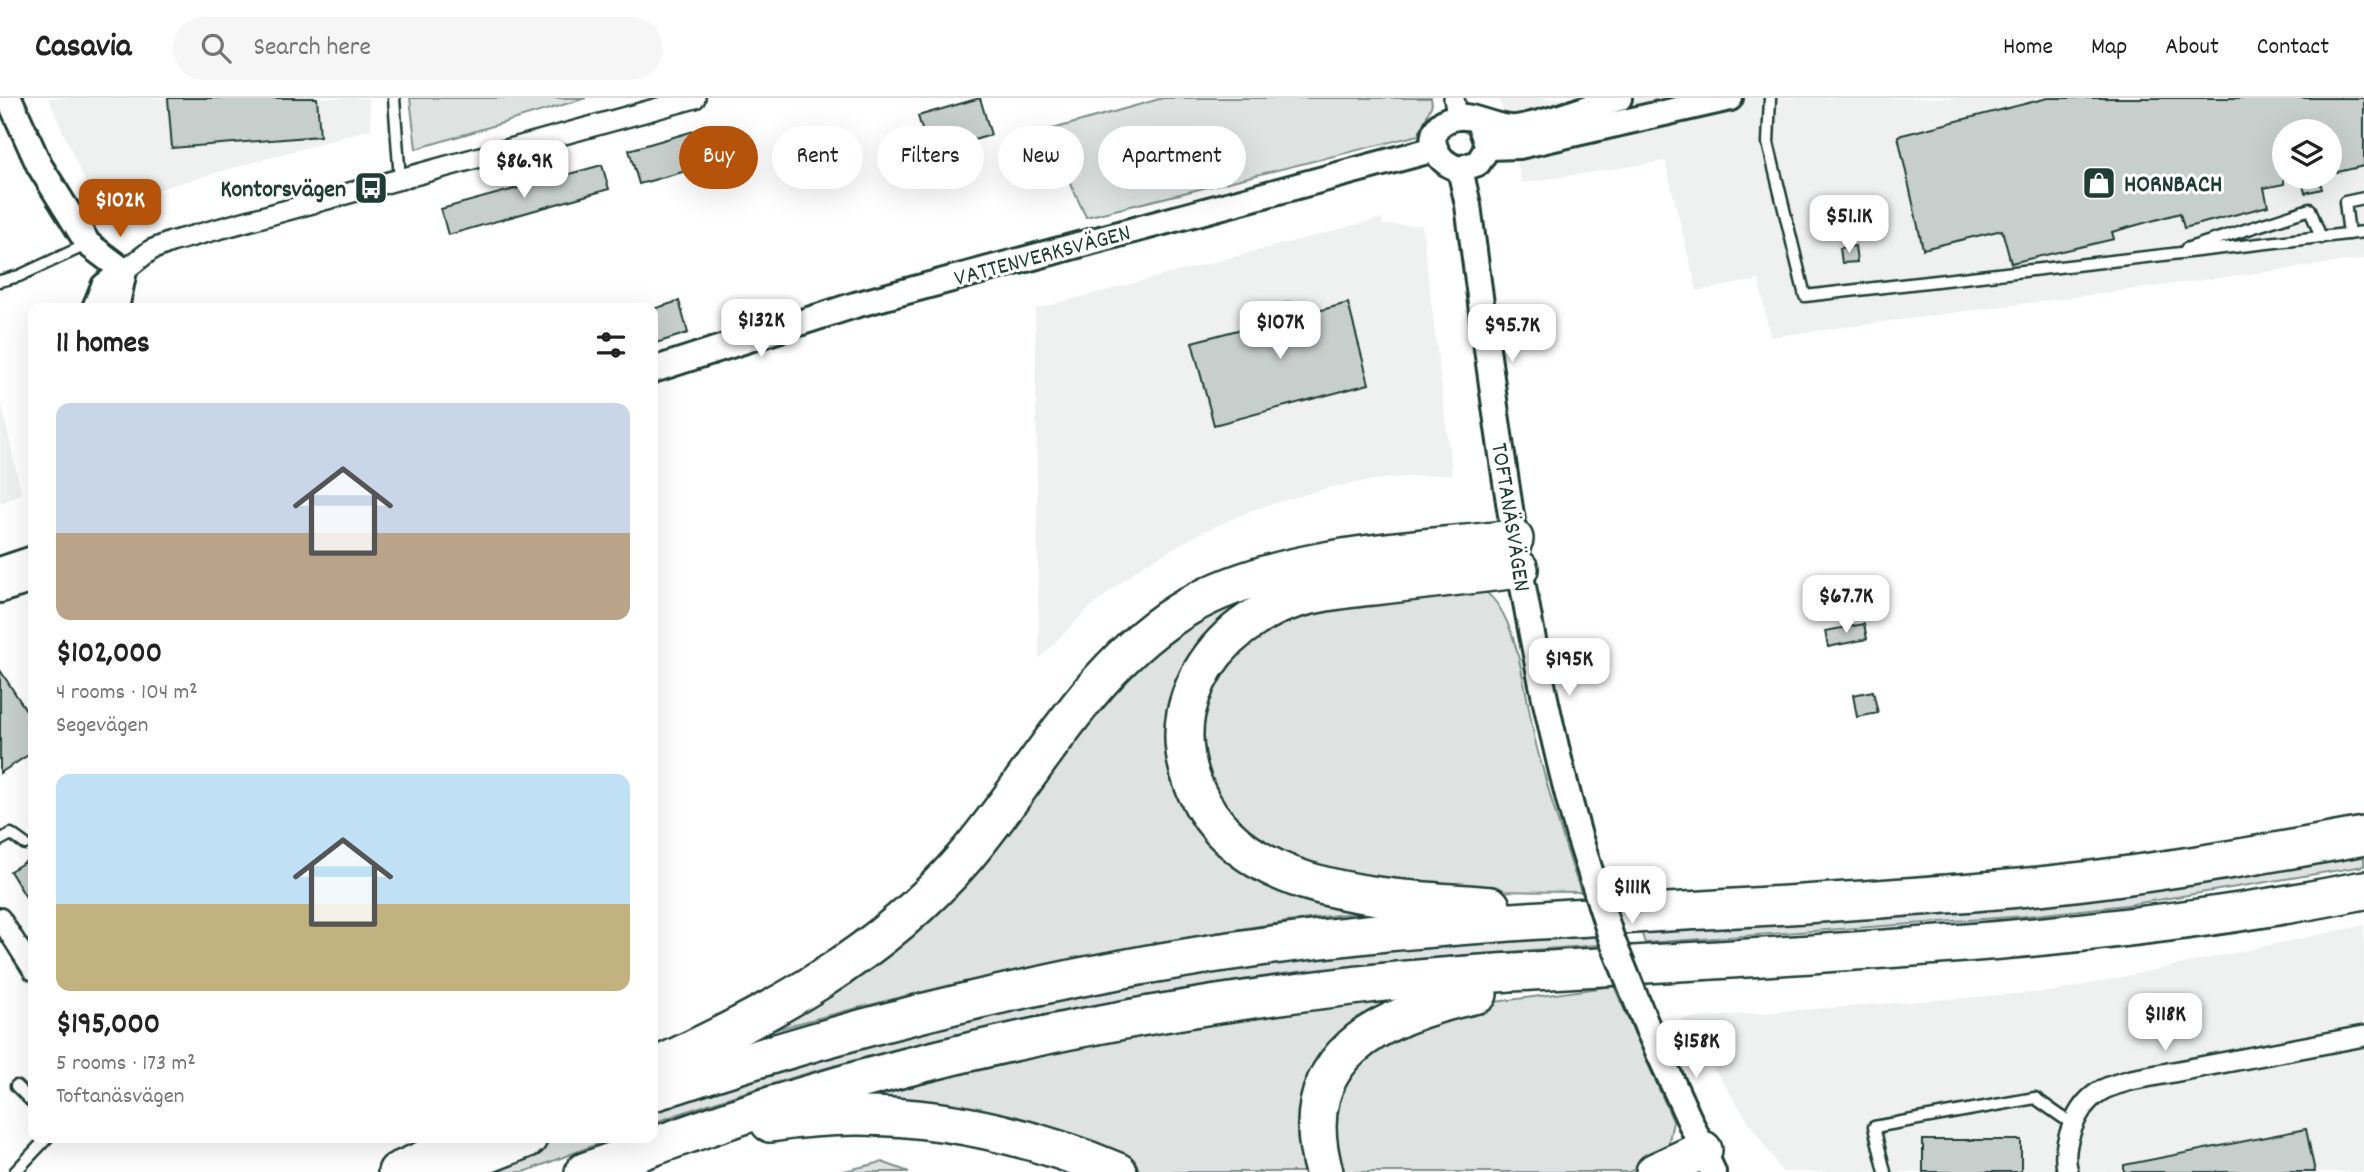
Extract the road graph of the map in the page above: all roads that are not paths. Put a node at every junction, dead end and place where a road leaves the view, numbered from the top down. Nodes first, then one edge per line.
1 (9, 98) edge
2 (394, 98) edge
3 (695, 98) edge
4 (1619, 98) edge
5 (1730, 98) edge
6 (1770, 98) edge
7 (1463, 112) edge
8 (1488, 147) junction
9 (1434, 149) junction
10 (1460, 169) junction
11 (400, 180) junction
12 (2364, 198) edge
13 (2364, 232) edge
14 (2349, 234) junction
15 (2321, 238) junction
16 (88, 244) junction
17 (2167, 256) junction
18 (124, 271) junction
19 (0, 281) edge
20 (97, 303) edge
21 (117, 303) edge
22 (658, 368) edge
23 (1516, 554) junction
24 (28, 561) edge
25 (0, 570) edge
26 (28, 582) edge
27 (0, 590) edge
28 (2364, 836) edge
29 (0, 840) edge
30 (25, 844) dead end
31 (2364, 890) edge
32 (1590, 915) junction
33 (0, 918) edge
34 (1764, 957) junction
35 (28, 962) edge
36 (2364, 1036) edge
37 (658, 1066) edge
38 (16, 1086) dead end
39 (658, 1090) edge
40 (28, 1098) edge
41 (2072, 1124) junction
42 (42, 1143) edge
43 (464, 1143) edge
44 (515, 1143) edge
45 (1708, 1161) edge
46 (15, 1172) edge
47 (397, 1172) edge
48 (441, 1172) edge
49 (585, 1172) edge
50 (1118, 1172) edge
51 (1324, 1172) edge
52 (1655, 1172) edge
53 (1885, 1172) edge
54 (2068, 1172) edge

1 - 16 street
2 - 11 lane
3 - 11 street
4 - 7 street
5 - 8 street
6 - 17 lane
7 - 8 street
7 - 9 street
8 - 10 street
9 - 10 street
9 - 22 street, VATTENVERKSVÄGEN
10 - 23 street, TOFTANÄSVÄGEN
11 - 18 street
12 - 14 lane
13 - 14 lane
14 - 15 lane
15 - 17 lane
15 - 17 lane
16 - 18 street
16 - 19 lane
18 - 20 street
18 - 21 street
23 - 32 highway
23 - 37 highway
23 - 45 street, TOFTANÄSVÄGEN, bridge
24 - 25 street
26 - 27 street
28 - 32 highway
29 - 30 lane
31 - 34 highway
32 - 39 highway
33 - 35 street
34 - 49 highway
34 - 51 highway
36 - 41 street
38 - 40 lane
41 - 53 lane
41 - 54 street
42 - 46 lane
43 - 47 highway
44 - 48 highway
45 - 52 highway
49 - 50 highway

